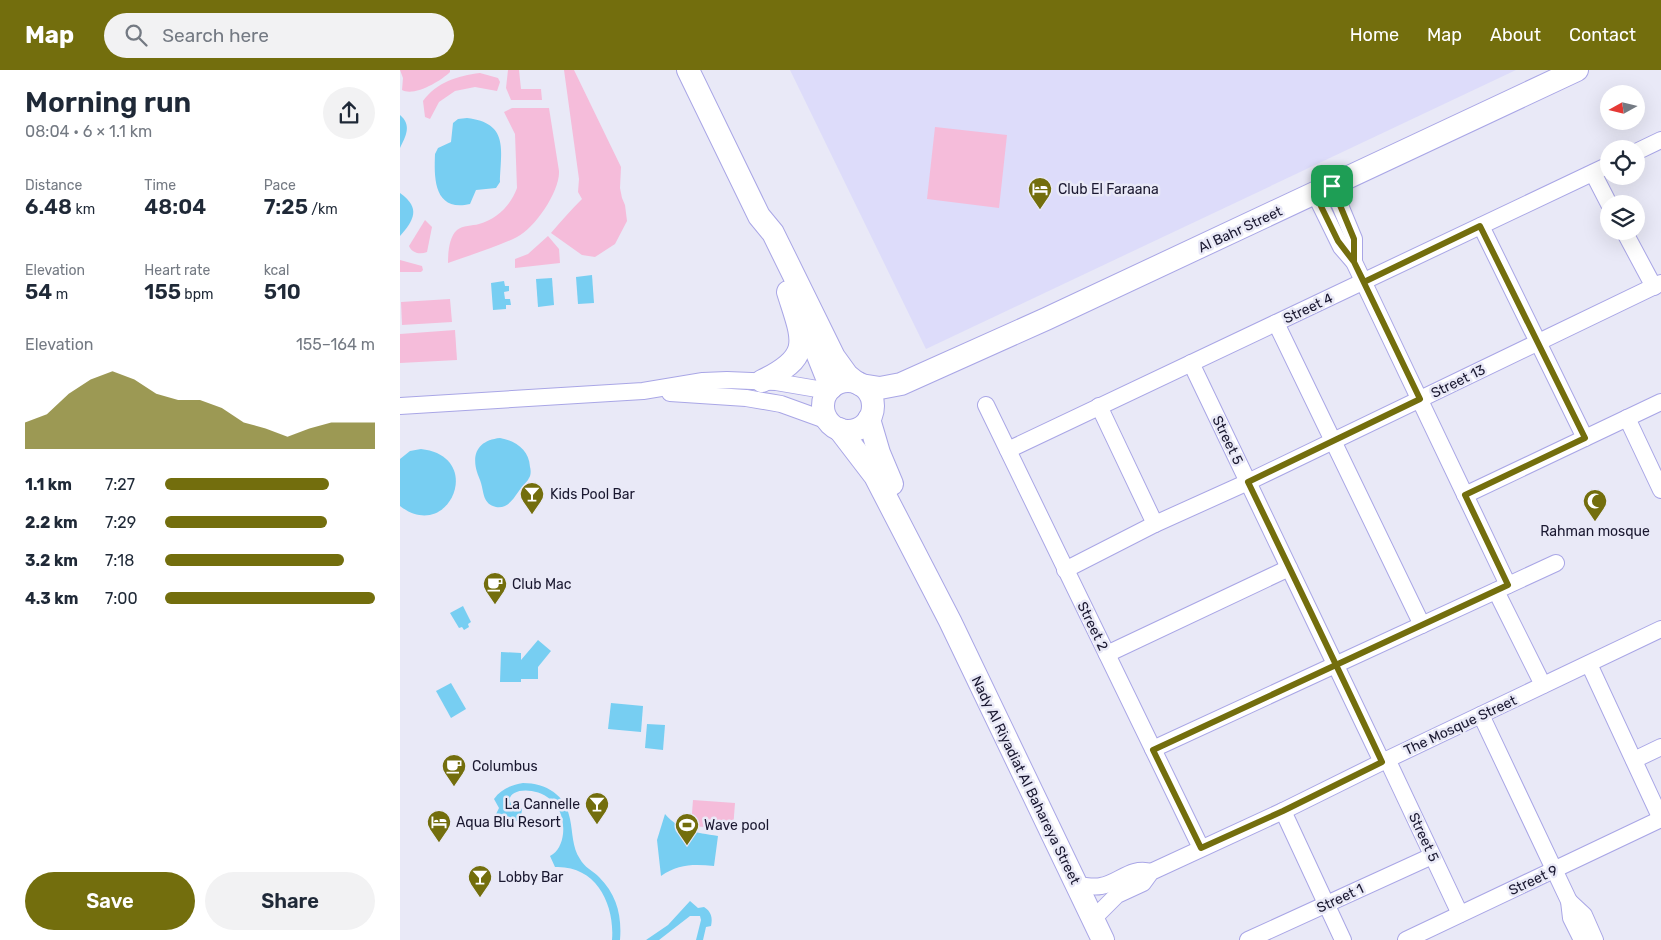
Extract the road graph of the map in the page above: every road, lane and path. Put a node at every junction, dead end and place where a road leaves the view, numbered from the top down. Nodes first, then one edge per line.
1 (688, 70) edge
2 (1577, 70) edge
3 (1661, 140) edge
4 (1645, 148) edge
5 (1600, 170) edge
6 (1593, 173) junction
7 (1324, 190) junction
8 (1604, 195) edge
9 (760, 216) junction
10 (1480, 226) junction
11 (1630, 240) edge
12 (1364, 282) junction
13 (1657, 285) edge
14 (788, 292) junction
15 (1276, 323) junction
16 (1538, 342) junction
17 (1191, 363) junction
18 (762, 381) junction
19 (859, 384) junction
20 (901, 384) junction
21 (830, 390) junction
22 (643, 391) junction
23 (1420, 399) junction
24 (1661, 402) edge
25 (986, 405) dead end
26 (400, 406) edge
27 (1099, 406) junction
28 (871, 416) junction
29 (1627, 418) junction
30 (834, 425) junction
31 (1585, 438) junction
32 (1334, 441) junction
33 (1008, 450) junction
34 (1248, 482) junction
35 (1661, 490) edge
36 (1465, 495) junction
37 (1155, 524) junction
38 (1556, 563) dead end
39 (1289, 568) junction
40 (1066, 570) junction
41 (1502, 588) junction
42 (950, 621) junction
43 (1422, 625) junction
44 (1661, 630) edge
45 (1107, 654) junction
46 (1589, 664) junction
47 (1336, 665) junction
48 (1543, 685) junction
49 (1481, 715) junction
50 (1661, 747) edge
51 (1153, 750) junction
52 (1634, 760) junction
53 (1384, 761) junction
54 (1283, 811) junction
55 (1661, 819) edge
56 (1201, 848) junction
57 (1432, 856) junction
58 (1554, 870) junction
59 (1150, 872) junction
60 (1076, 884) junction
61 (1569, 901) junction
62 (1326, 904) junction
63 (1460, 914) junction
64 (1093, 918) junction
65 (1103, 940) edge
66 (1248, 940) edge
67 (1342, 940) edge
68 (1406, 940) edge
69 (1582, 940) edge
70 (1596, 940) edge

1 - 9 main road
2 - 7 main road, Al Bahr Street
3 - 4 street
5 - 6 street, Street 4
6 - 8 street
6 - 10 street, Street 4
7 - 12 street
7 - 20 main road, Al Bahr Street
9 - 14 main road
9 - 19 main road
10 - 12 street, Street 4
10 - 16 street
11 - 13 street
12 - 15 street, Street 4
12 - 23 street
13 - 16 street, Street 13
14 - 18 main road
14 - 21 main road
15 - 17 street, Street 4
15 - 32 street
16 - 23 street, Street 13
16 - 31 street
17 - 27 street, Street 4
17 - 34 street, Street 5
18 - 21 street
18 - 22 street
19 - 20 main road, Al Bahr Street
19 - 21 main road
19 - 28 main road
20 - 28 main road, Al Bahr Street
21 - 30 main road
22 - 26 street
22 - 30 street
23 - 32 street, Street 13
23 - 36 street
24 - 29 street
25 - 33 street, Street 2
27 - 33 street, Street 4
27 - 37 street
28 - 30 main road
28 - 42 main road, Nady Al Riyadiat Al Bahareya Street
29 - 31 street
29 - 35 street
30 - 42 main road, Nady Al Riyadiat Al Bahareya Street
31 - 36 street
32 - 34 street, Street 13
32 - 43 street
33 - 40 street, Street 2
34 - 37 street, Street 13
34 - 39 street, Street 5
36 - 41 street
37 - 40 street, Street 13
38 - 41 street
39 - 45 street
39 - 47 street, Street 5
40 - 45 street, Street 2
41 - 43 street
41 - 48 street
42 - 60 main road, Nady Al Riyadiat Al Bahareya Street
43 - 47 street
44 - 46 street, The Mosque Street
45 - 51 street, Street 2
46 - 48 street, The Mosque Street
46 - 52 street
47 - 51 street
47 - 53 street, Street 5
48 - 49 street, The Mosque Street
49 - 53 street, The Mosque Street
49 - 58 street
50 - 52 street
51 - 56 street, Street 2
52 - 55 street
53 - 54 street, The Mosque Street
53 - 57 street, Street 5
54 - 56 street, The Mosque Street
54 - 62 street
55 - 58 street, Street 9
56 - 59 street, The Mosque Street
57 - 62 street, Street 1
57 - 63 street, Street 5
58 - 61 street
58 - 63 street, Street 9
59 - 60 street, The Mosque Street
59 - 64 street, The Mosque Street
60 - 64 main road, Nady Al Riyadiat Al Bahareya Street
61 - 69 street
61 - 70 street
62 - 66 street, Street 1
62 - 67 street
63 - 68 street, Street 9
64 - 65 main road, Nady Al Riyadiat Al Bahareya Street

